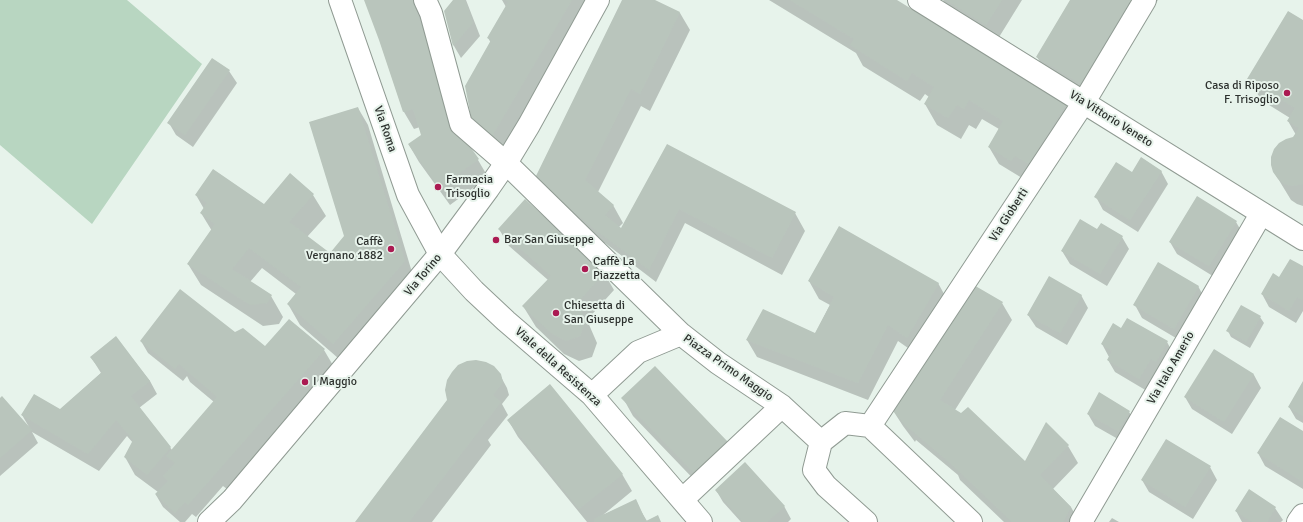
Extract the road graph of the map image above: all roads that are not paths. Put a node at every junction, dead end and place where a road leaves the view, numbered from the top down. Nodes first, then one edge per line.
1 (340, 0) edge
2 (425, 0) edge
3 (598, 0) edge
4 (919, 0) edge
5 (1145, 0) edge
6 (1084, 102) junction
7 (506, 163) junction
8 (1261, 214) junction
9 (1303, 239) edge
10 (440, 254) junction
11 (681, 334) junction
12 (592, 395) junction
13 (782, 406) junction
14 (870, 426) junction
15 (821, 442) junction
16 (682, 500) junction
17 (1303, 515) edge
18 (209, 522) edge
19 (701, 522) edge
20 (866, 522) edge
21 (971, 522) edge
22 (1081, 522) edge
23 (1298, 522) edge

1 - 10 street, Via Roma
2 - 7 street
3 - 7 street, Via Torino
4 - 6 street, Via Vittorio Veneto
5 - 6 street, Via Gioberti
6 - 8 street, Via Vittorio Veneto
6 - 14 street, Via Gioberti
7 - 10 street, Via Torino
7 - 11 street
8 - 9 street, Via Vittorio Veneto
8 - 22 street, Via Italo Amerio
10 - 12 street, Viale della Resistenza
10 - 18 street, Via Torino
11 - 12 street, Piazza Primo Maggio
11 - 13 street, Piazza Primo Maggio
12 - 16 street, Viale della Resistenza
13 - 15 street, Piazza Primo Maggio
13 - 16 street
14 - 15 street
14 - 21 street
15 - 20 street
16 - 19 street, Viale della Resistenza
17 - 23 street

